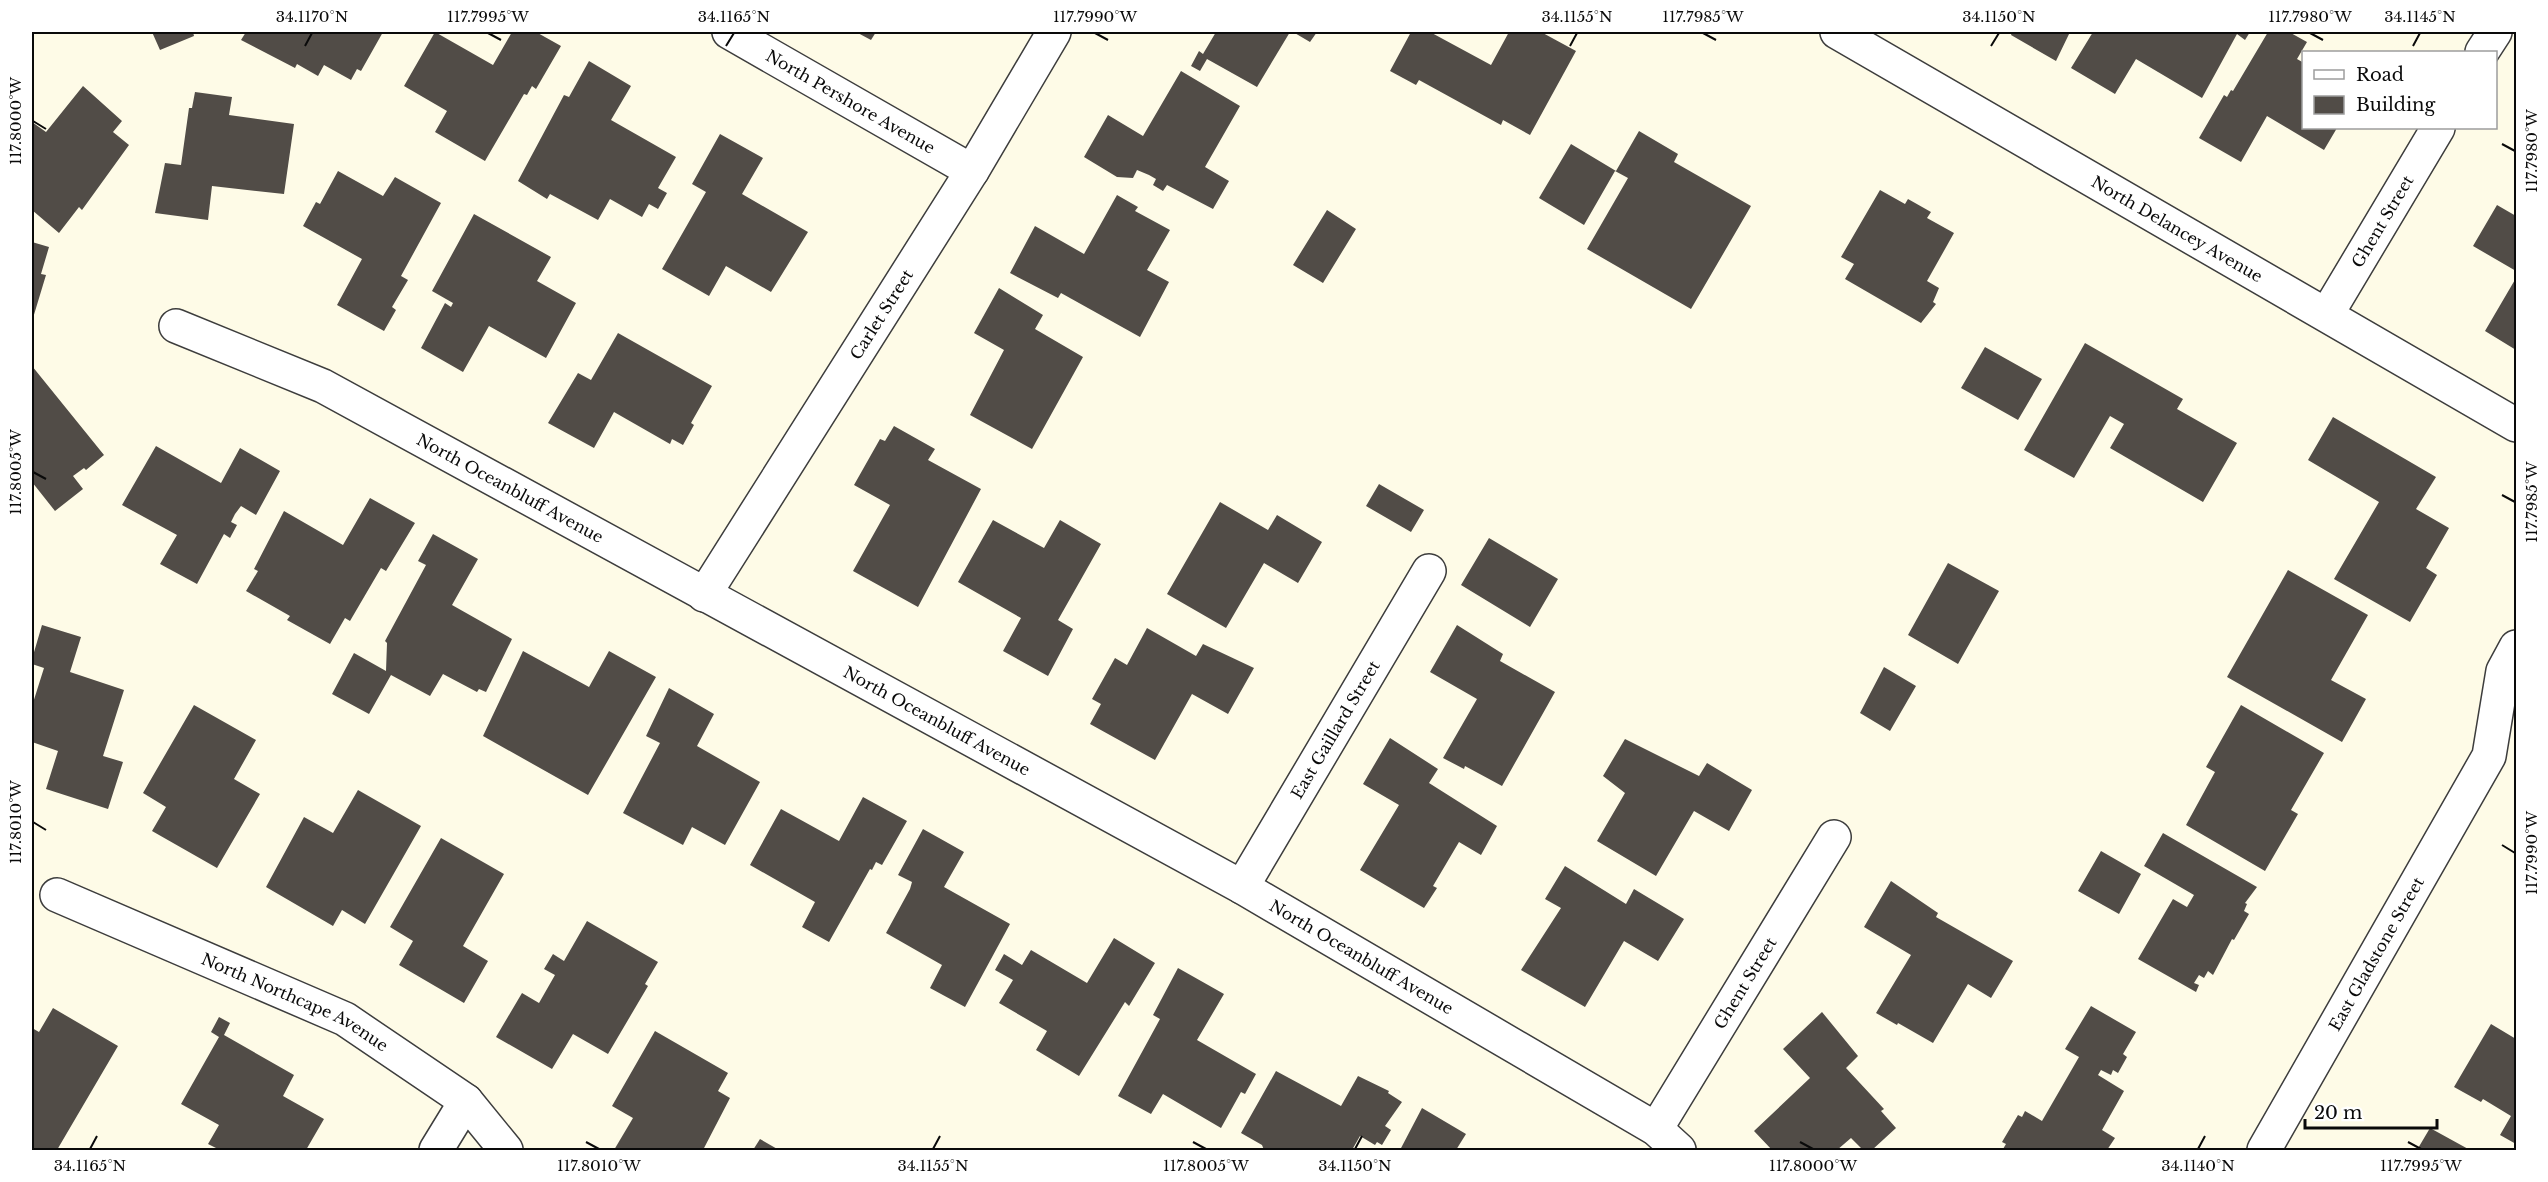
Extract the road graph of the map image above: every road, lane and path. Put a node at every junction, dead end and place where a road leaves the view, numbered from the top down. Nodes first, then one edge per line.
1 (729, 32) edge
2 (1054, 32) edge
3 (1837, 32) edge
4 (2494, 32) edge
5 (2483, 51) edge
6 (2437, 129) edge
7 (972, 171) junction
8 (2327, 314) junction
9 (176, 326) dead end
10 (2517, 426) edge
11 (1429, 571) dead end
12 (704, 595) junction
13 (2517, 647) edge
14 (2517, 734) edge
15 (2489, 756) junction
16 (1834, 837) dead end
17 (1242, 887) junction
18 (57, 895) dead end
19 (466, 1101) junction
20 (1667, 1140) edge
21 (436, 1150) edge
22 (506, 1150) edge
23 (2264, 1150) edge

1 - 7 street, North Pershore Avenue
2 - 7 street, Carlet Street
3 - 8 street, North Delancey Avenue
4 - 5 street
6 - 8 street, Ghent Street
7 - 12 street, Carlet Street
8 - 10 street, North Delancey Avenue
9 - 12 street, North Oceanbluff Avenue
11 - 17 street, East Gaillard Street
12 - 17 street, North Oceanbluff Avenue
13 - 15 street, East Gladstone Street
14 - 15 street, East Gladstone Street
15 - 23 street, East Gladstone Street
16 - 20 street, Ghent Street
17 - 20 street, North Oceanbluff Avenue
18 - 19 street, North Northcape Avenue
19 - 21 street
19 - 22 street, North Northcape Avenue

